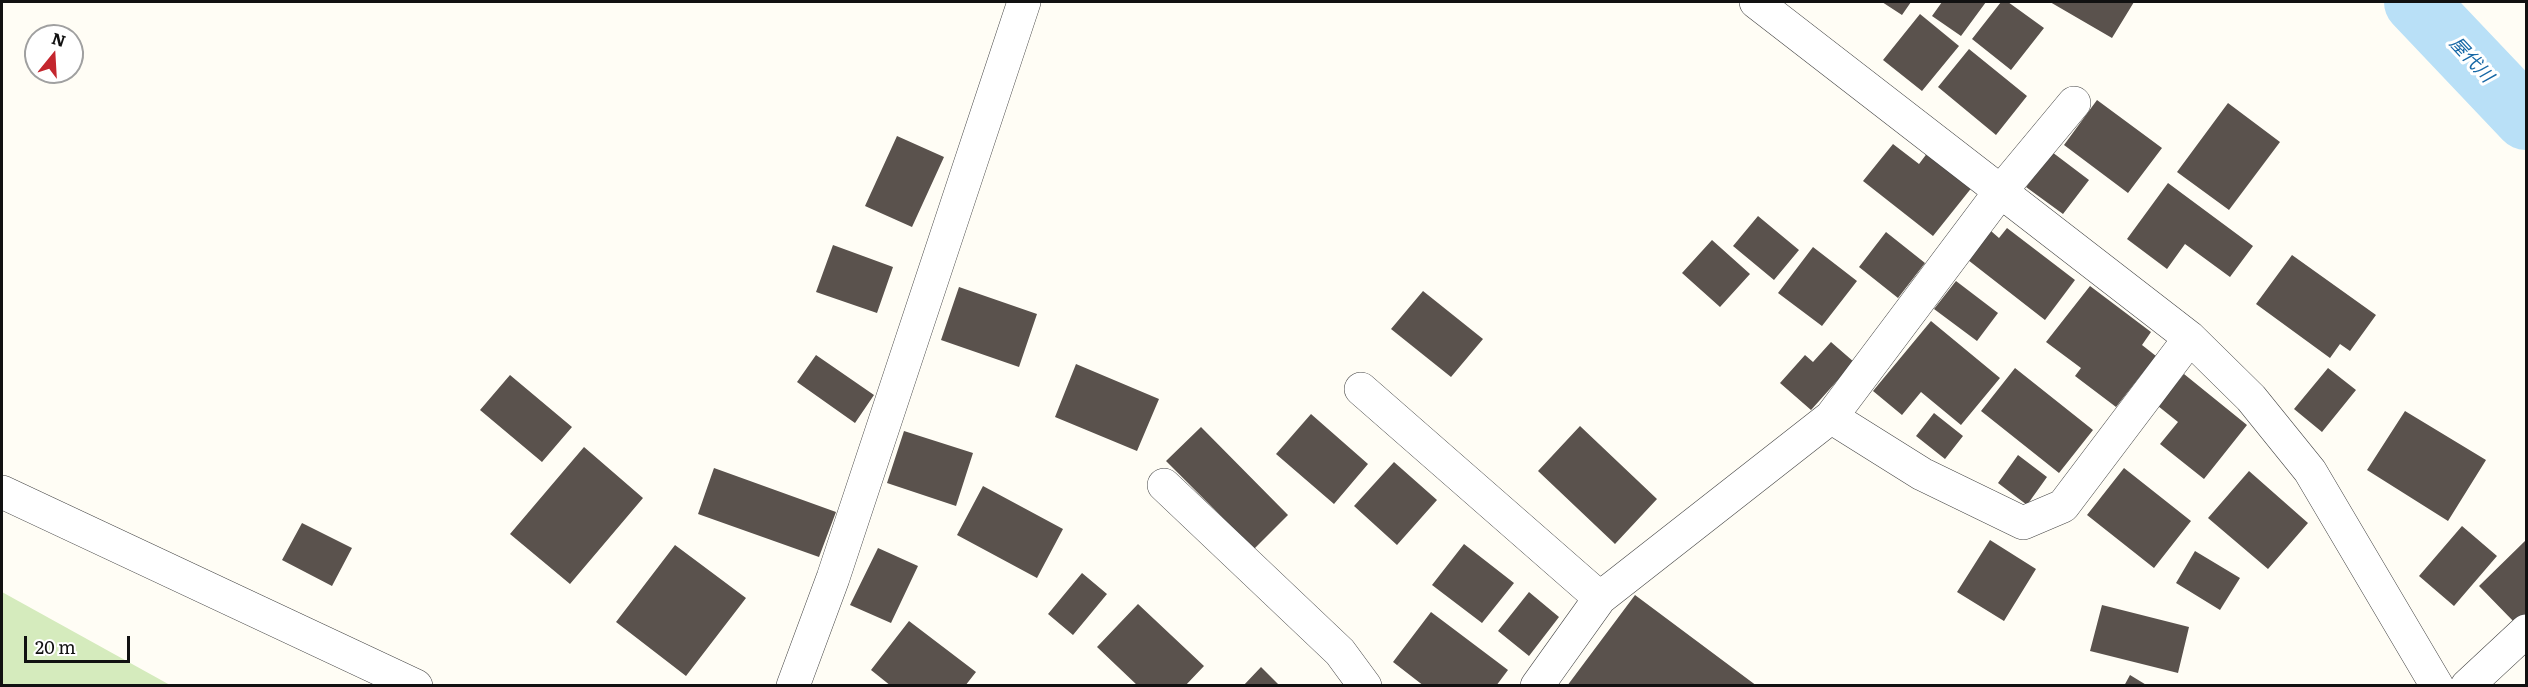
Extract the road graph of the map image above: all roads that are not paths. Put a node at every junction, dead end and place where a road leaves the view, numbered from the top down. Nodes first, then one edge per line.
1 (1024, 2) edge
2 (1756, 2) edge
3 (2074, 103) dead end
4 (2000, 192) junction
5 (2190, 338) junction
6 (1361, 389) dead end
7 (1832, 417) junction
8 (1164, 485) dead end
9 (2, 492) edge
10 (1600, 598) junction
11 (2526, 631) edge
12 (416, 686) edge
13 (793, 686) edge
14 (1365, 686) edge
15 (1537, 686) edge
16 (2437, 686) edge
17 (2467, 686) edge

1 - 13 street
2 - 4 street
3 - 4 street
4 - 5 street
4 - 7 street
5 - 7 street
5 - 16 street
6 - 10 street
7 - 10 street
8 - 14 street
9 - 12 street
10 - 15 street
11 - 17 street

